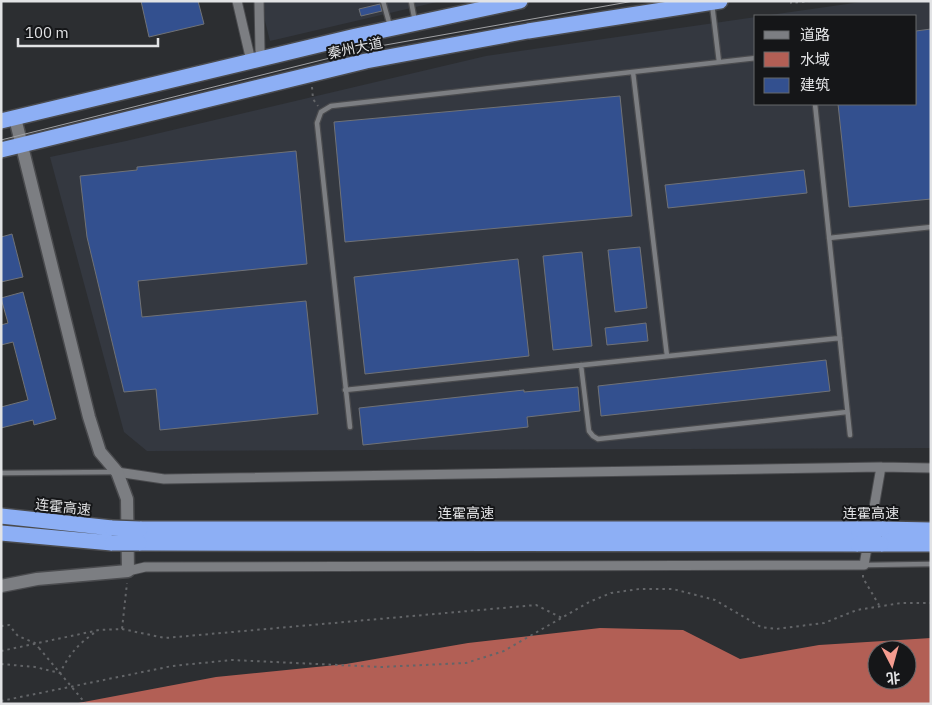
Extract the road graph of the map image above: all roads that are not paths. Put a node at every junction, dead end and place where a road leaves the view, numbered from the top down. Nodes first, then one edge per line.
1 (237, 1) edge
2 (259, 1) edge
3 (383, 1) edge
4 (411, 1) edge
5 (520, 1) edge
6 (716, 2) edge
7 (416, 23) junction
8 (390, 28) junction
9 (754, 58) edge
10 (256, 59) junction
11 (719, 62) junction
12 (633, 72) junction
13 (814, 105) edge
14 (8, 120) edge
15 (21, 146) junction
16 (1, 150) edge
17 (931, 227) edge
18 (829, 238) junction
19 (840, 338) junction
20 (667, 356) junction
21 (581, 365) junction
22 (346, 390) junction
23 (848, 412) junction
24 (350, 427) dead end
25 (850, 435) dead end
26 (881, 467) junction
27 (931, 468) edge
28 (116, 472) junction
29 (1, 473) edge
30 (1, 516) edge
31 (931, 530) edge
32 (1, 532) edge
33 (112, 535) junction
34 (881, 537) junction
35 (931, 544) edge
36 (931, 564) edge
37 (864, 565) junction
38 (128, 570) junction
39 (1, 586) edge

1 - 10 street
2 - 10 street
3 - 8 lane
4 - 7 lane
5 - 7 highway, 秦州大道
6 - 11 lane
6 - 15 highway, 秦州大道
7 - 8 highway, 秦州大道
8 - 10 highway, 秦州大道
9 - 11 lane
10 - 14 highway, 秦州大道
11 - 12 lane
12 - 20 lane
12 - 22 lane
13 - 18 lane
14 - 15 street
15 - 16 highway, 秦州大道
15 - 28 street
17 - 18 lane
18 - 19 lane
19 - 20 lane
19 - 23 lane
20 - 21 lane
21 - 22 lane
21 - 23 lane
22 - 24 lane
23 - 25 lane
26 - 27 street
26 - 28 street
26 - 37 street
28 - 29 lane
28 - 38 street
30 - 33 highway, 连霍高速
31 - 34 highway, 连霍高速
32 - 33 highway, 连霍高速
33 - 34 highway, 连霍高速, bridge
34 - 35 highway, 连霍高速
36 - 37 lane
37 - 38 street
38 - 39 street

